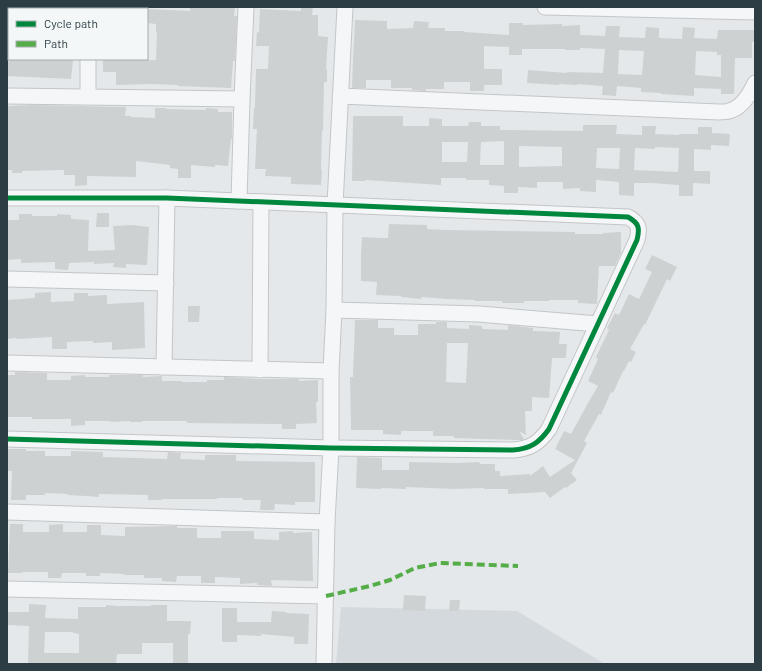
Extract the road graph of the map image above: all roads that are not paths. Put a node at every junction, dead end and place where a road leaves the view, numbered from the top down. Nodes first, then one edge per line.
1 (246, 7) edge
2 (345, 7) edge
3 (545, 7) edge
4 (755, 12) edge
5 (88, 60) edge
6 (755, 83) edge
7 (7, 96) edge
8 (340, 96) junction
9 (88, 97) junction
10 (242, 99) junction
11 (7, 198) edge
12 (167, 198) junction
13 (239, 201) junction
14 (261, 202) junction
15 (335, 205) junction
16 (7, 279) edge
17 (166, 283) junction
18 (334, 310) junction
19 (598, 324) junction
20 (7, 363) edge
21 (164, 367) junction
22 (260, 370) junction
23 (331, 371) junction
24 (7, 439) edge
25 (331, 448) junction
26 (7, 512) edge
27 (327, 522) junction
28 (7, 589) edge
29 (326, 596) junction
30 (324, 664) edge

1 - 10 street
2 - 8 street
3 - 4 street
5 - 9 street
6 - 8 street
7 - 9 street
8 - 15 street
9 - 10 street
10 - 13 street
11 - 12 street
12 - 13 street
12 - 17 street
13 - 14 street
14 - 15 street
14 - 22 street
15 - 18 street
15 - 19 street
16 - 17 street
17 - 21 street
18 - 19 street
18 - 23 street
19 - 25 street
20 - 21 street
21 - 22 street
22 - 23 street
23 - 25 street
24 - 25 street
25 - 27 street
26 - 27 street
27 - 29 street
28 - 29 street
29 - 30 street

